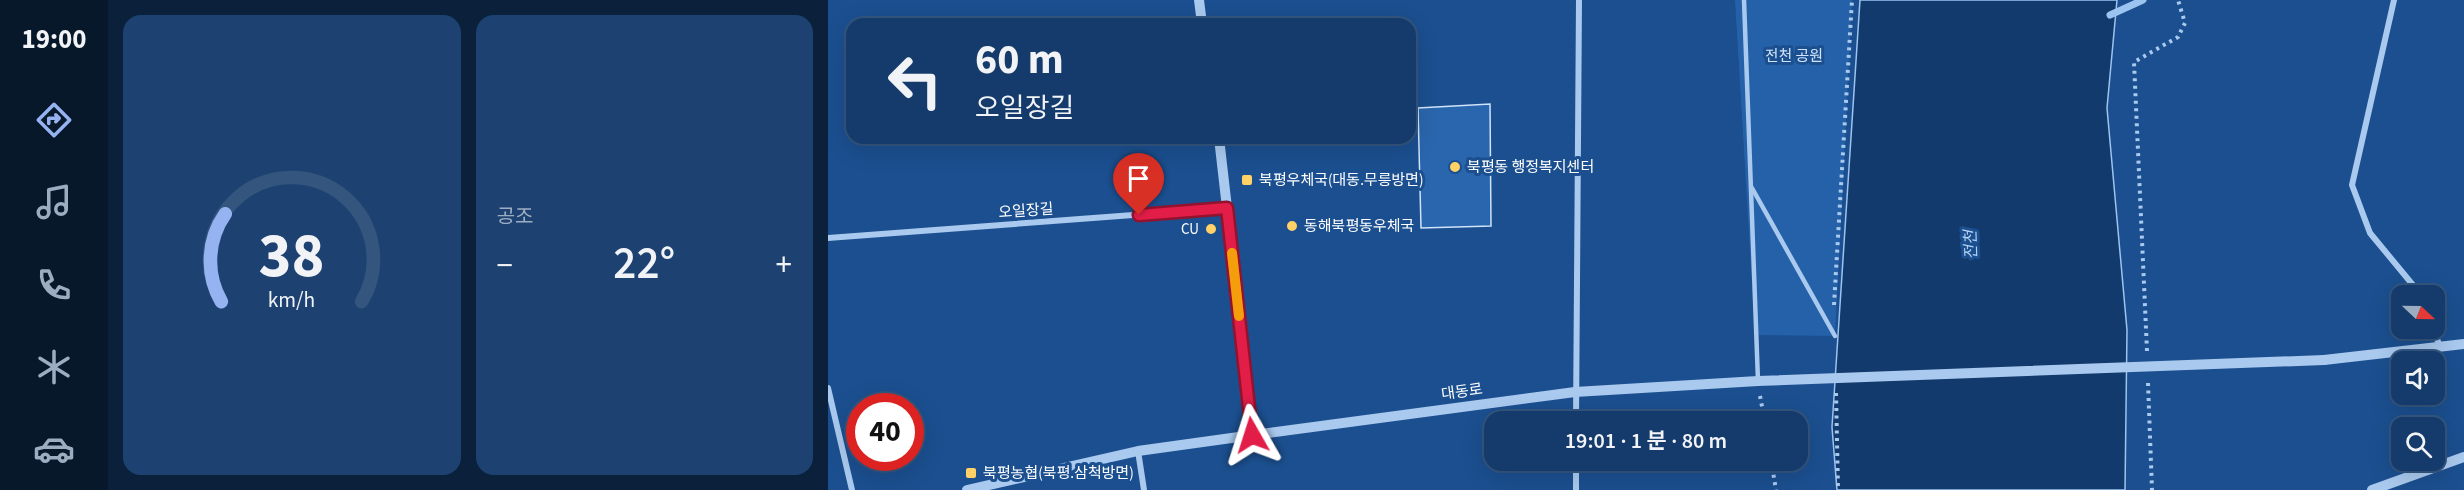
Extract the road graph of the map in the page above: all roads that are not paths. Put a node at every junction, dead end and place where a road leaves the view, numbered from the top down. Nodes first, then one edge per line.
1 (1198, 0) edge
2 (1580, 0) edge
3 (1744, 0) edge
4 (2394, 0) edge
5 (1201, 18) edge
6 (1220, 144) edge
7 (1751, 186) junction
8 (1227, 208) junction
9 (828, 238) edge
10 (2413, 285) edge
11 (1835, 336) road end
12 (2436, 339) edge
13 (2464, 344) edge
14 (2439, 347) junction
15 (1758, 381) junction
16 (828, 388) edge
17 (1575, 392) junction
18 (1576, 411) edge
19 (1252, 435) junction
20 (1138, 451) junction
21 (2464, 457) edge
22 (1576, 471) edge
23 (852, 490) edge
24 (967, 490) edge
25 (1144, 490) edge
26 (1576, 490) edge
27 (2372, 490) edge

1 - 5 street
2 - 17 street
3 - 7 lane
4 - 10 street
6 - 8 street
7 - 11 lane
7 - 15 lane
8 - 9 street, 오일장길
8 - 19 street
12 - 14 street
13 - 14 street, 대동로
14 - 15 street, 대동로, bridge
15 - 17 street, 대동로
16 - 23 street
17 - 18 street
17 - 19 street, 대동로
19 - 20 street, 대동로
20 - 24 street, 대동로
20 - 25 street
21 - 27 street
22 - 26 street

